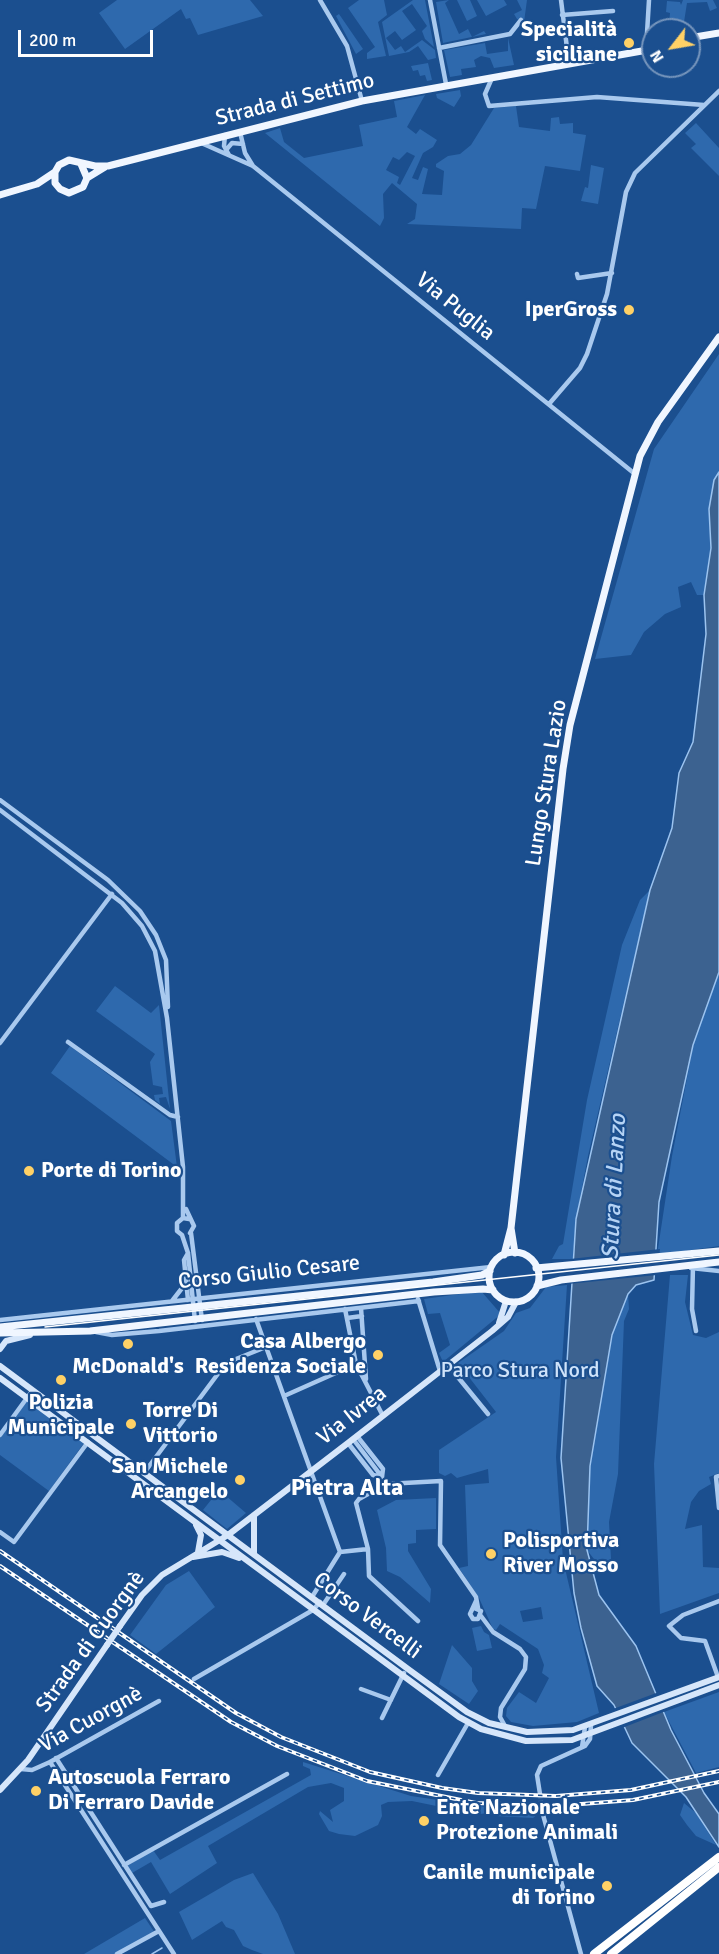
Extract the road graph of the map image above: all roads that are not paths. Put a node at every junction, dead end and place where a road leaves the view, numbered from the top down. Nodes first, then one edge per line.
1 (320, 0) edge
2 (430, 0) edge
3 (561, 0) edge
4 (650, 0) edge
5 (613, 11) dead end
6 (562, 15) junction
7 (650, 18) edge
8 (521, 20) dead end
9 (719, 35) edge
10 (701, 38) edge
11 (439, 48) junction
12 (641, 48) edge
13 (569, 62) junction
14 (493, 76) junction
15 (446, 84) junction
16 (719, 92) edge
17 (362, 101) junction
18 (704, 105) junction
19 (240, 132) junction
20 (225, 135) junction
21 (199, 142) junction
22 (243, 144) junction
23 (227, 153) junction
24 (81, 164) junction
25 (108, 166) junction
26 (253, 166) junction
27 (55, 172) junction
28 (87, 178) junction
29 (38, 184) junction
30 (57, 186) junction
31 (0, 195) edge
32 (612, 273) junction
33 (577, 274) dead end
34 (719, 337) edge
35 (549, 404) junction
36 (635, 474) junction
37 (0, 800) edge
38 (0, 810) edge
39 (112, 894) junction
40 (167, 1018) junction
41 (0, 1042) edge
42 (68, 1042) dead end
43 (178, 1117) junction
44 (186, 1218) junction
45 (511, 1228) junction
46 (191, 1233) junction
47 (182, 1235) junction
48 (719, 1251) edge
49 (188, 1253) junction
50 (515, 1253) junction
51 (504, 1254) junction
52 (719, 1262) edge
53 (691, 1266) junction
54 (536, 1268) junction
55 (490, 1269) junction
56 (719, 1271) edge
57 (186, 1283) junction
58 (537, 1286) junction
59 (493, 1290) junction
60 (418, 1298) junction
61 (172, 1301) junction
62 (506, 1301) junction
63 (516, 1302) junction
64 (194, 1303) junction
65 (361, 1308) junction
66 (314, 1309) junction
67 (345, 1309) junction
68 (362, 1316) junction
69 (51, 1318) junction
70 (347, 1318) junction
71 (256, 1319) junction
72 (0, 1320) edge
73 (199, 1323) junction
74 (498, 1326) junction
75 (0, 1327) edge
76 (696, 1331) dead end
77 (0, 1333) edge
78 (33, 1334) junction
79 (266, 1347) junction
80 (0, 1349) edge
81 (0, 1364) edge
82 (356, 1364) junction
83 (448, 1365) junction
84 (440, 1371) junction
85 (0, 1378) edge
86 (366, 1382) junction
87 (32, 1391) junction
88 (284, 1395) junction
89 (27, 1398) junction
90 (488, 1414) dead end
91 (383, 1416) junction
92 (0, 1435) edge
93 (353, 1439) junction
94 (88, 1442) junction
95 (311, 1471) junction
96 (144, 1473) junction
97 (719, 1476) edge
98 (382, 1477) junction
99 (386, 1484) junction
100 (719, 1508) edge
101 (254, 1515) junction
102 (192, 1519) junction
103 (0, 1532) edge
104 (228, 1535) junction
105 (219, 1540) junction
106 (368, 1549) junction
107 (198, 1552) junction
108 (340, 1552) junction
109 (254, 1554) junction
110 (189, 1557) junction
111 (249, 1562) junction
112 (344, 1574) dead end
113 (312, 1597) junction
114 (719, 1601) edge
115 (321, 1604) junction
116 (476, 1608) junction
117 (313, 1610) junction
118 (481, 1616) junction
119 (418, 1621) dead end
120 (408, 1669) junction
121 (402, 1675) junction
122 (719, 1677) edge
123 (194, 1679) dead end
124 (719, 1685) edge
125 (361, 1689) dead end
126 (159, 1701) dead end
127 (391, 1701) junction
128 (382, 1718) dead end
129 (468, 1722) junction
130 (588, 1726) junction
131 (506, 1728) junction
132 (588, 1735) junction
133 (56, 1758) junction
134 (28, 1760) junction
135 (50, 1762) junction
136 (40, 1767) junction
137 (21, 1769) junction
138 (287, 1774) dead end
139 (438, 1775) dead end
140 (0, 1790) edge
141 (540, 1794) tunnel mouth
142 (542, 1811) tunnel mouth
143 (719, 1857) edge
144 (124, 1864) junction
145 (719, 1868) edge
146 (164, 1902) dead end
147 (159, 1931) junction
148 (117, 1954) edge
149 (174, 1954) edge
150 (581, 1954) edge
151 (594, 1954) edge
152 (611, 1954) edge

1 - 17 street
2 - 11 street
3 - 6 street
4 - 7 street
5 - 6 street
6 - 13 street
8 - 11 street
9 - 10 main road
11 - 15 street
12 - 13 main road, Strada di Settimo
13 - 14 main road, Strada di Settimo
14 - 15 main road, Strada di Settimo
14 - 18 street
15 - 17 main road, Strada di Settimo
16 - 18 street
17 - 19 main road, Strada di Settimo
18 - 32 street
19 - 20 main road, Strada di Settimo
19 - 22 street, Via Puglia
20 - 21 main road, Strada di Settimo
20 - 23 street
21 - 23 street, Via Puglia
21 - 25 main road, Strada di Settimo
22 - 23 street
22 - 26 street, Via Puglia
23 - 26 street, Via Puglia
24 - 25 main road, Strada di Settimo
24 - 27 main road
24 - 28 main road
25 - 28 main road, Strada di Settimo
26 - 35 street, Via Puglia
27 - 29 main road
27 - 30 main road
28 - 30 main road
29 - 30 main road
29 - 31 main road
32 - 33 street
32 - 35 street
34 - 36 main road, Lungo Stura Lazio
35 - 36 street, Via Puglia
36 - 45 main road, Lungo Stura Lazio
37 - 40 street
38 - 39 street
39 - 40 street
39 - 41 street
40 - 43 street
42 - 43 street
43 - 44 street
44 - 46 street
44 - 47 street
45 - 50 main road, Lungo Stura Lazio
45 - 51 main road, Lungo Stura Lazio
46 - 47 street
46 - 64 street
47 - 49 street
48 - 54 main road
49 - 57 street
49 - 64 street
50 - 51 main road
50 - 54 main road
51 - 55 main road
52 - 53 main road
53 - 56 street
53 - 58 main road
53 - 76 street
54 - 58 main road
55 - 59 main road
55 - 64 main road, Corso Giulio Cesare
57 - 61 street
57 - 64 street
58 - 63 main road
59 - 60 main road, Corso Giulio Cesare
59 - 62 main road
60 - 65 street, Corso Giulio Cesare
60 - 66 main road, Corso Giulio Cesare
60 - 84 street
61 - 64 street, Corso Giulio Cesare
61 - 69 street, Corso Giulio Cesare
62 - 63 main road
62 - 74 main road
63 - 74 main road, Via Ivrea
64 - 69 main road, Corso Giulio Cesare
64 - 73 street
65 - 67 street, Corso Giulio Cesare
65 - 68 street
66 - 67 street, Corso Giulio Cesare
66 - 71 street, Corso Giulio Cesare
66 - 73 main road, Corso Giulio Cesare
67 - 70 street
68 - 70 street
68 - 86 street
69 - 72 street, Corso Giulio Cesare
69 - 75 main road, Corso Giulio Cesare
70 - 82 street
71 - 73 street, Corso Giulio Cesare
71 - 79 street
73 - 78 main road, Corso Giulio Cesare
74 - 83 main road, Via Ivrea
77 - 78 main road, Corso Giulio Cesare
78 - 80 main road
79 - 88 street
79 - 96 street
81 - 87 main road, Corso Vercelli
82 - 86 street
82 - 88 street
83 - 84 main road, Via Ivrea
83 - 90 street
84 - 91 main road, Via Ivrea
85 - 89 main road, Corso Vercelli
86 - 91 street
87 - 89 street
87 - 96 main road, Corso Vercelli
88 - 95 street
89 - 92 street
89 - 94 main road, Corso Vercelli
91 - 93 main road, Via Ivrea
93 - 95 main road, Via Ivrea
93 - 98 street
93 - 98 street
94 - 102 main road, Corso Vercelli
94 - 103 street
95 - 101 main road, Via Ivrea
95 - 108 street
96 - 104 main road, Corso Vercelli
97 - 100 street
98 - 99 street
99 - 106 street
99 - 116 street
101 - 104 main road, Via Ivrea
101 - 109 main road
102 - 105 main road, Corso Vercelli
102 - 107 main road
104 - 105 main road, Strada di Cuorgnè
104 - 109 main road, Corso Vercelli
105 - 107 main road, Strada di Cuorgnè
105 - 111 main road, Corso Vercelli
106 - 108 street
106 - 119 street
107 - 110 main road, Strada di Cuorgnè
108 - 113 street
109 - 113 main road, Corso Vercelli
110 - 111 main road
110 - 134 main road, Strada di Cuorgnè, bridge
111 - 117 main road, Corso Vercelli
112 - 115 street
113 - 115 main road, Corso Vercelli
114 - 122 street
115 - 117 street
115 - 120 main road, Corso Vercelli
116 - 118 street
116 - 118 street
117 - 121 main road, Corso Vercelli
117 - 123 street
118 - 131 street
120 - 121 street
120 - 131 main road, Corso Vercelli
121 - 127 street
121 - 129 main road, Corso Vercelli
122 - 130 main road, Corso Vercelli
124 - 132 main road, Corso Vercelli
125 - 127 street
126 - 133 street, Via Cuorgnè
127 - 128 street
129 - 132 main road, Corso Vercelli
129 - 139 street
130 - 131 main road, Corso Vercelli
130 - 132 street
132 - 141 street
133 - 135 street, Via Cuorgnè
133 - 144 street
134 - 136 street, Via Cuorgnè
134 - 137 main road, Strada di Cuorgnè
135 - 136 street, Via Cuorgnè
135 - 147 street
136 - 137 street, Via Cuorgnè
137 - 140 main road, Strada di Cuorgnè
138 - 144 street
142 - 150 street
143 - 151 highway
144 - 146 street
145 - 152 highway
147 - 148 street
147 - 149 street

